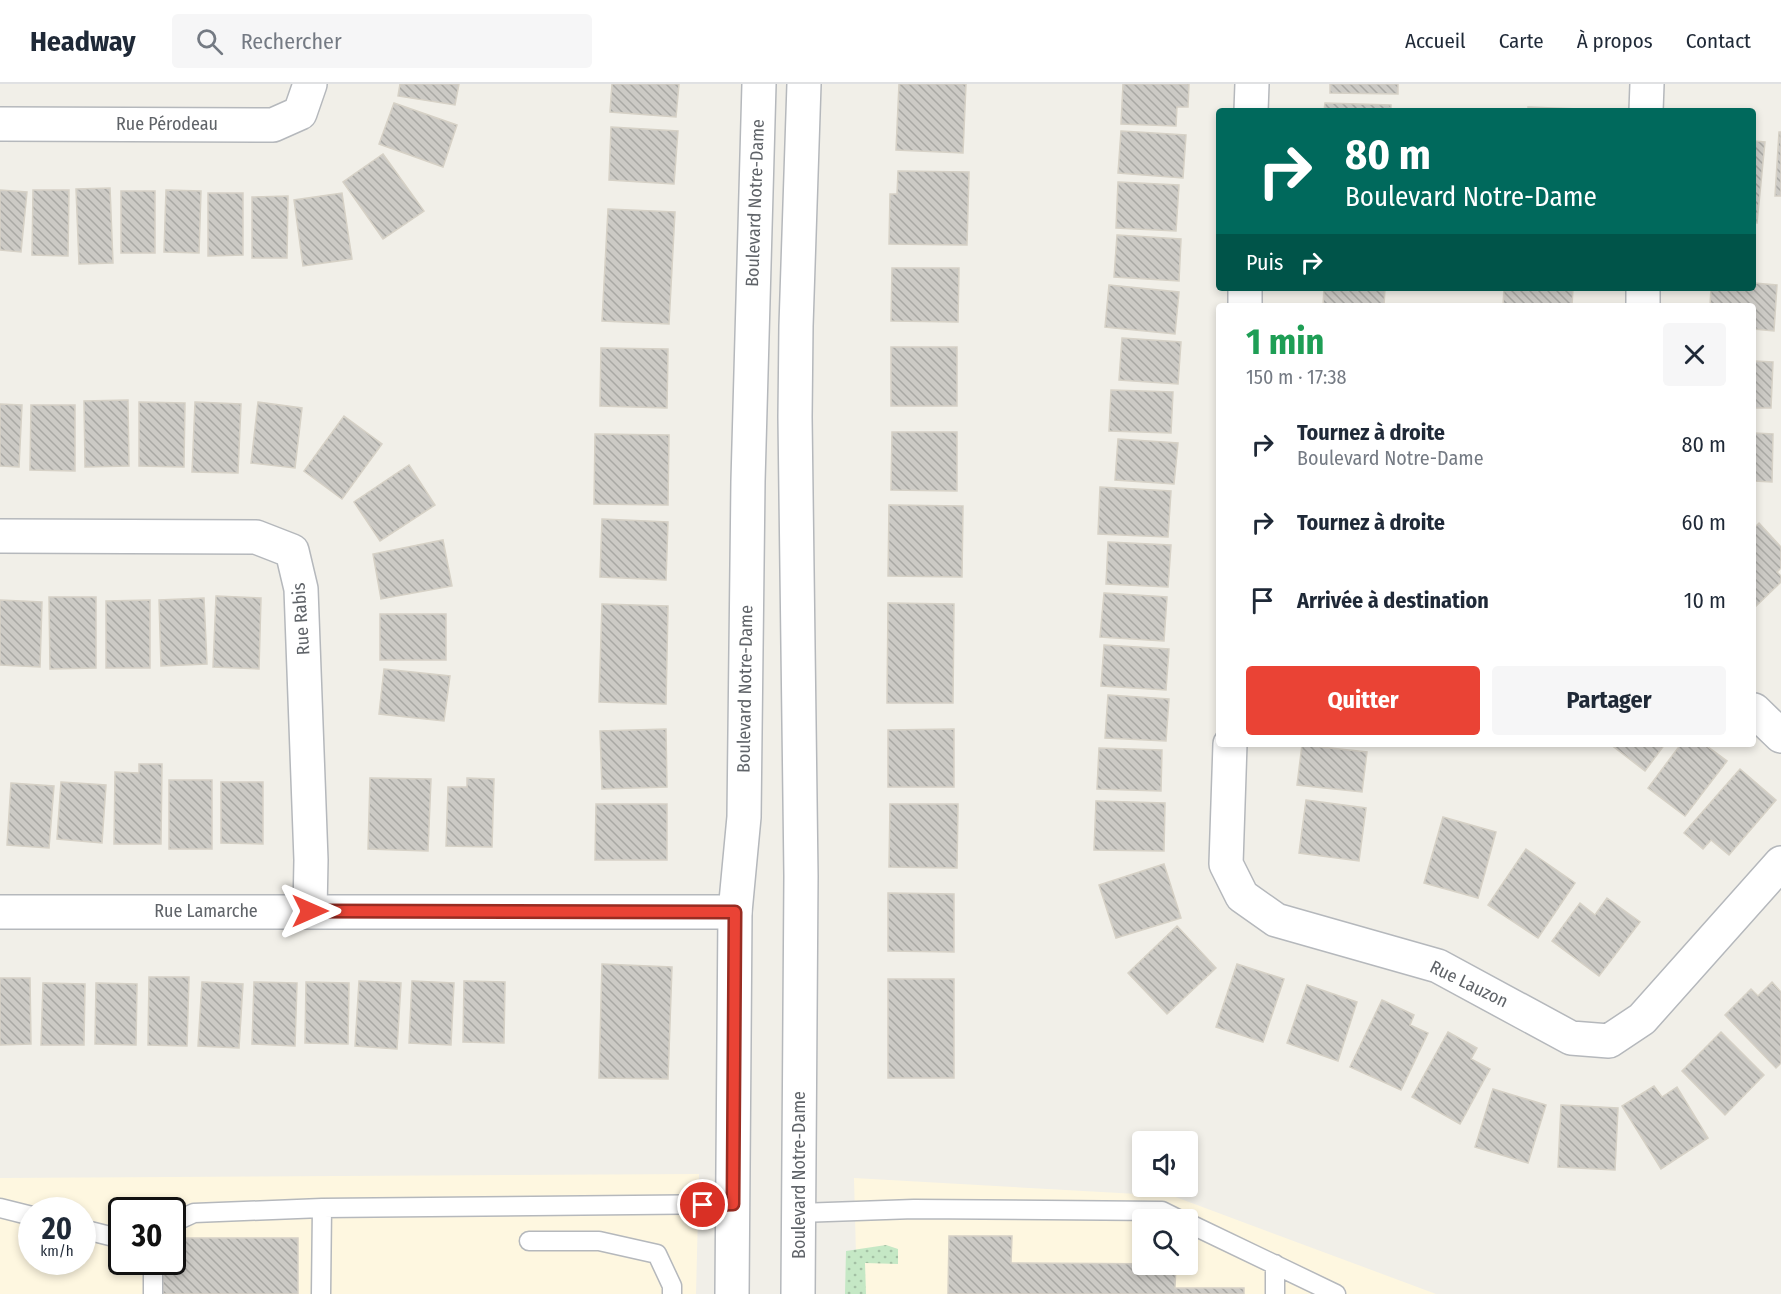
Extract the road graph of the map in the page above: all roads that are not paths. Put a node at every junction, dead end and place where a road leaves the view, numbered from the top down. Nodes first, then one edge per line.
1 (310, 84) edge
2 (759, 84) edge
3 (804, 84) edge
4 (1252, 84) edge
5 (1647, 84) edge
6 (1251, 108) edge
7 (1646, 108) edge
8 (0, 124) edge
9 (0, 536) edge
10 (1756, 712) edge
11 (1781, 735) edge
12 (1230, 747) edge
13 (1781, 863) edge
14 (310, 911) junction
15 (0, 912) edge
16 (735, 912) junction
17 (733, 1204) junction
18 (0, 1208) edge
19 (322, 1208) junction
20 (1132, 1211) edge
21 (18, 1212) edge
22 (799, 1213) junction
23 (186, 1217) edge
24 (1198, 1228) edge
25 (529, 1241) dead end
26 (1275, 1264) junction
27 (153, 1275) edge
28 (153, 1294) edge
29 (321, 1294) edge
30 (672, 1294) edge
31 (732, 1294) edge
32 (798, 1294) edge
33 (1275, 1294) edge
34 (1336, 1294) edge

1 - 8 street, Rue Pérodeau
2 - 16 street, Boulevard Notre-Dame
3 - 22 street, Boulevard Notre-Dame
4 - 6 street
5 - 7 street
9 - 14 street, Rue Rabis
10 - 11 street
12 - 13 street, Rue Lauzon
14 - 15 street, Rue Lamarche
14 - 16 street, Rue Lamarche
16 - 17 street, Boulevard Notre-Dame
17 - 19 lane
17 - 31 street, Boulevard Notre-Dame
18 - 21 lane
19 - 23 lane
19 - 29 lane
20 - 22 lane
22 - 32 street, Boulevard Notre-Dame
24 - 26 lane
25 - 30 lane
26 - 33 lane
26 - 34 lane
27 - 28 lane

